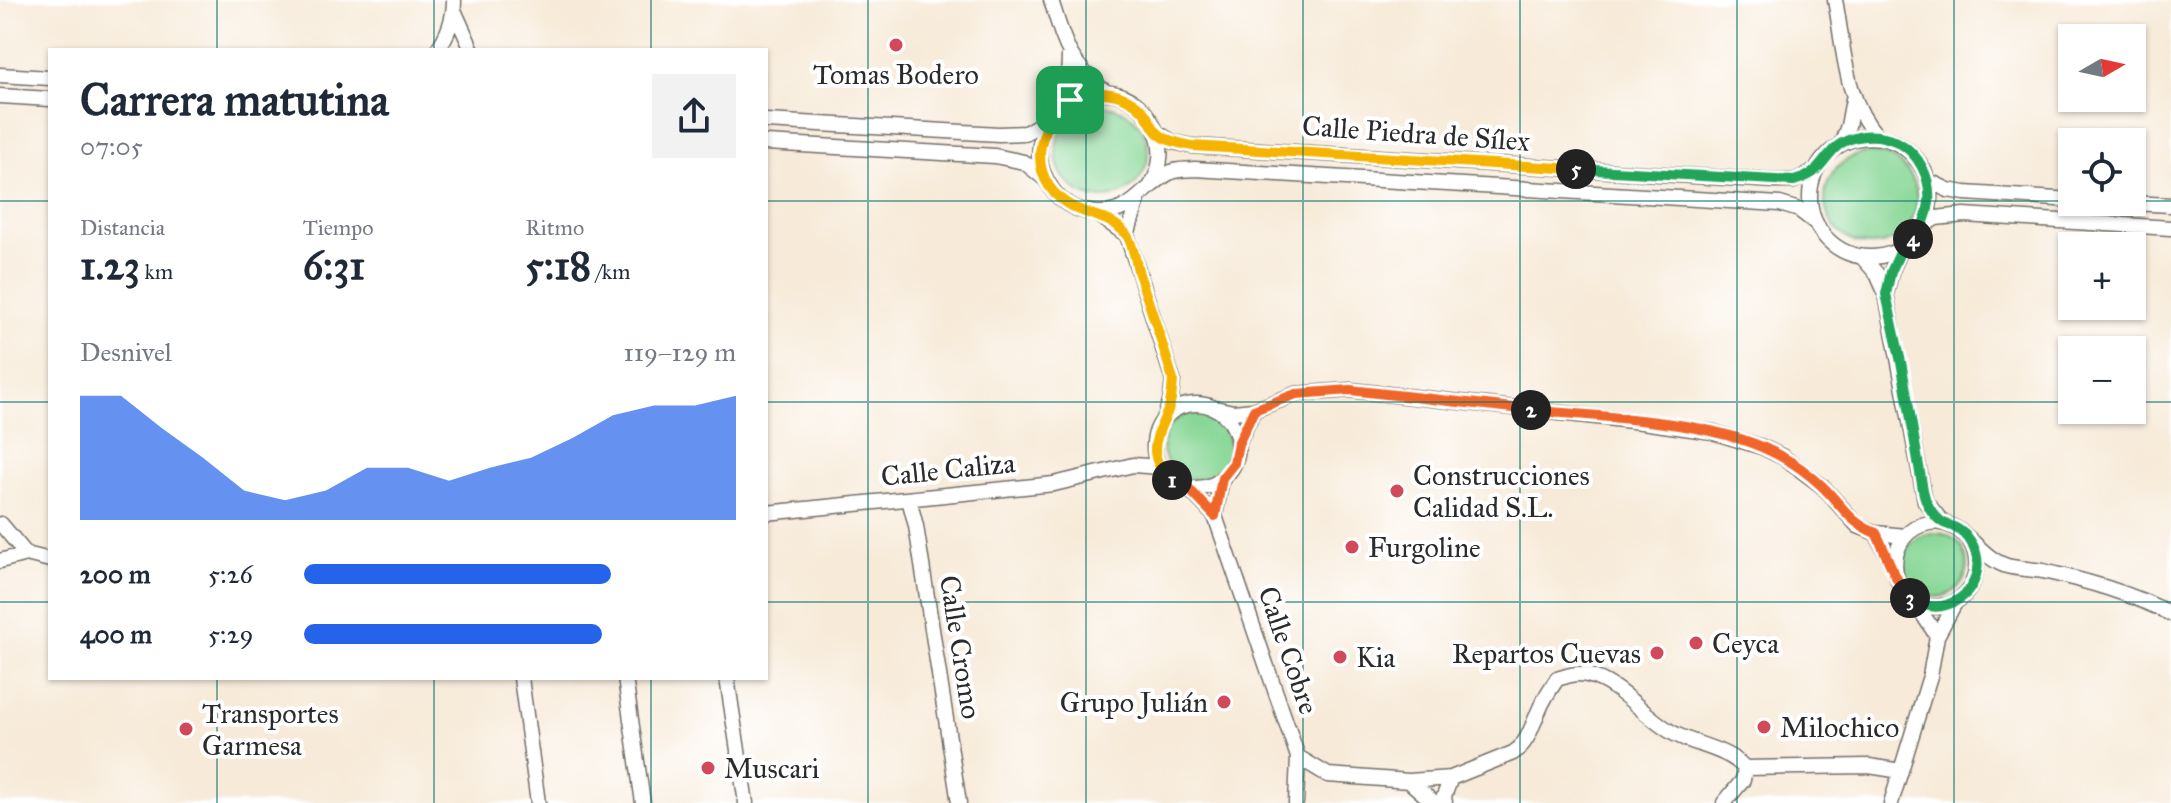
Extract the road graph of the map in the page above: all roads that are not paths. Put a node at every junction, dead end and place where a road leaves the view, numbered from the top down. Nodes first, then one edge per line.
1 (1051, 0) edge
2 (1835, 0) edge
3 (454, 5) edge
4 (438, 48) edge
5 (471, 48) edge
6 (1069, 55) junction
7 (0, 75) edge
8 (48, 78) edge
9 (1107, 93) junction
10 (0, 96) edge
11 (48, 99) edge
12 (1853, 99) junction
13 (1063, 105) junction
14 (1051, 117) junction
15 (768, 121) edge
16 (1156, 132) junction
17 (1878, 137) junction
18 (768, 143) edge
19 (1841, 144) junction
20 (1816, 170) junction
21 (1045, 179) junction
22 (1929, 181) junction
23 (1150, 187) junction
24 (2058, 199) edge
25 (1138, 200) junction
26 (2146, 204) edge
27 (2171, 205) edge
28 (1095, 213) junction
29 (1816, 223) junction
30 (1924, 225) junction
31 (2171, 228) edge
32 (1127, 235) junction
33 (1902, 248) junction
34 (1862, 257) junction
35 (1886, 294) junction
36 (1173, 380) junction
37 (1199, 404) junction
38 (1215, 408) junction
39 (1254, 410) junction
40 (1165, 418) junction
41 (1155, 440) junction
42 (1238, 444) junction
43 (1133, 465) junction
44 (1160, 467) junction
45 (1222, 478) junction
46 (1187, 487) junction
47 (909, 499) junction
48 (1925, 501) junction
49 (768, 513) edge
50 (1215, 516) junction
51 (0, 522) edge
52 (1943, 523) junction
53 (1876, 533) junction
54 (1907, 534) junction
55 (1970, 541) junction
56 (0, 552) edge
57 (26, 554) junction
58 (48, 560) edge
59 (0, 561) edge
60 (2006, 565) junction
61 (1894, 568) junction
62 (1975, 579) junction
63 (1914, 601) junction
64 (1956, 601) junction
65 (2171, 614) edge
66 (1937, 636) junction
67 (521, 680) edge
68 (625, 680) edge
69 (727, 680) edge
70 (1298, 757) junction
71 (1745, 768) junction
72 (1901, 771) junction
73 (1451, 778) junction
74 (1409, 781) junction
75 (538, 803) edge
76 (643, 803) edge
77 (746, 803) edge
78 (959, 803) edge
79 (1296, 803) edge
80 (1434, 803) edge
81 (1445, 803) edge
82 (1724, 803) edge
83 (1891, 803) edge

1 - 6 street
2 - 12 street
3 - 4 street
3 - 5 street
6 - 9 street
6 - 13 street
7 - 8 street
9 - 13 street
9 - 16 street
10 - 11 street
12 - 17 street
12 - 19 street
13 - 14 street
14 - 15 street
14 - 21 street
16 - 20 street, Calle Piedra de Sílex
16 - 23 street
17 - 19 street
17 - 22 street
18 - 21 street
19 - 20 street
20 - 29 street
21 - 28 street
22 - 24 street
22 - 30 street
23 - 25 street
23 - 29 street, Calle Piedra de Sílex
25 - 28 street
25 - 32 street
26 - 27 street
28 - 32 street
29 - 34 street
30 - 31 street
30 - 33 street
32 - 36 street
33 - 34 street
33 - 35 street
34 - 35 street
35 - 48 street
36 - 37 street
36 - 40 street
37 - 38 street
37 - 40 street
38 - 39 street
38 - 42 street
39 - 42 street
39 - 53 street
40 - 41 street
41 - 43 street
41 - 44 street
42 - 45 street
43 - 44 street, Calle Caliza
43 - 47 street, Calle Caliza
44 - 46 street
45 - 46 street
45 - 50 street, Calle Cobre
46 - 50 street, Calle Cobre
47 - 49 street, Calle Caliza
47 - 78 street, Calle Cromo
48 - 52 street
48 - 54 street
50 - 70 street, Calle Cobre
51 - 56 street
51 - 57 street
52 - 54 street
52 - 55 street
53 - 54 street
53 - 61 street
54 - 61 street
55 - 60 street
55 - 62 street
57 - 58 street
57 - 59 street
60 - 62 street
60 - 65 street
61 - 63 street
62 - 64 street
63 - 64 street
63 - 66 street
64 - 66 street
66 - 72 street
67 - 75 street
68 - 76 street
69 - 77 street
70 - 74 street
70 - 79 street, Calle Cobre
71 - 72 street
71 - 73 street
71 - 82 street
72 - 83 street
73 - 74 street
73 - 81 street
74 - 80 street

